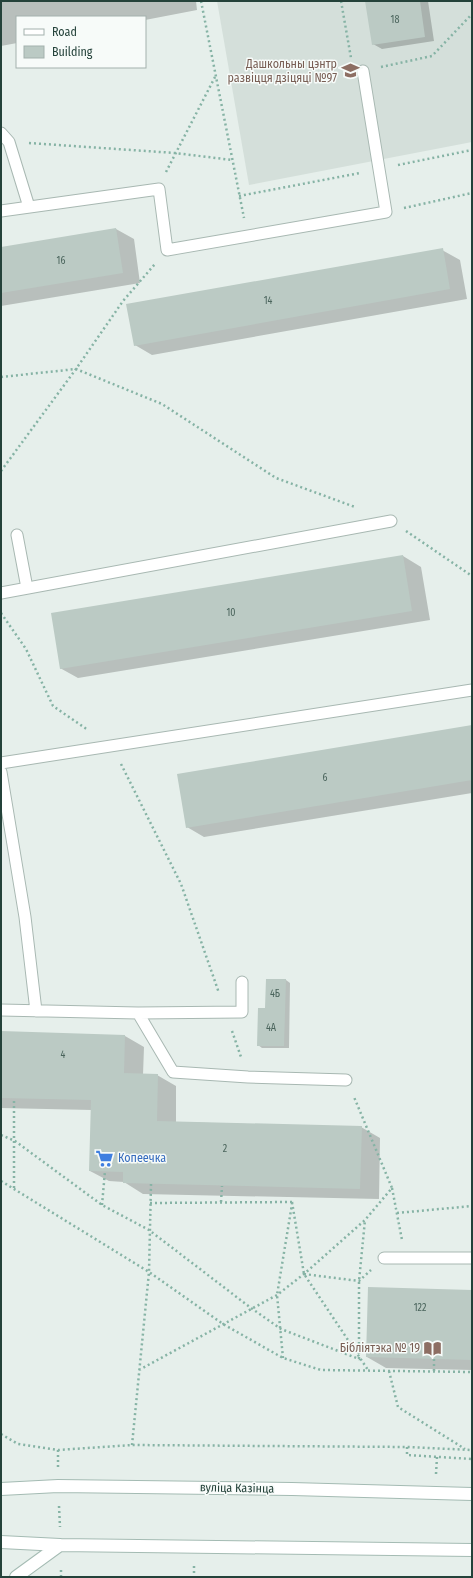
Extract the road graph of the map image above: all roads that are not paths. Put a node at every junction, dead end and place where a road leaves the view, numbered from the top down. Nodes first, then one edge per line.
1 (363, 71) road end
2 (1, 133) edge
3 (29, 207) junction
4 (1, 211) edge
5 (391, 521) road end
6 (17, 535) dead end
7 (27, 588) junction
8 (1, 593) edge
9 (472, 690) edge
10 (1, 763) edge
11 (1, 772) edge
12 (242, 982) dead end
13 (1, 1010) edge
14 (36, 1011) junction
15 (138, 1013) junction
16 (346, 1080) road end
17 (384, 1258) road end
18 (472, 1258) edge
19 (1, 1489) edge
20 (472, 1494) edge
21 (1, 1542) edge
22 (60, 1545) junction
23 (472, 1550) edge
24 (16, 1577) edge

1 - 3 lane
2 - 3 lane
3 - 4 lane
5 - 7 lane
6 - 7 lane
7 - 8 lane
9 - 10 lane
11 - 14 lane
12 - 15 lane
13 - 14 lane
14 - 15 lane
15 - 16 lane
17 - 18 lane
19 - 20 main road, вуліца Казінца
21 - 22 main road
22 - 23 main road
22 - 24 main road

